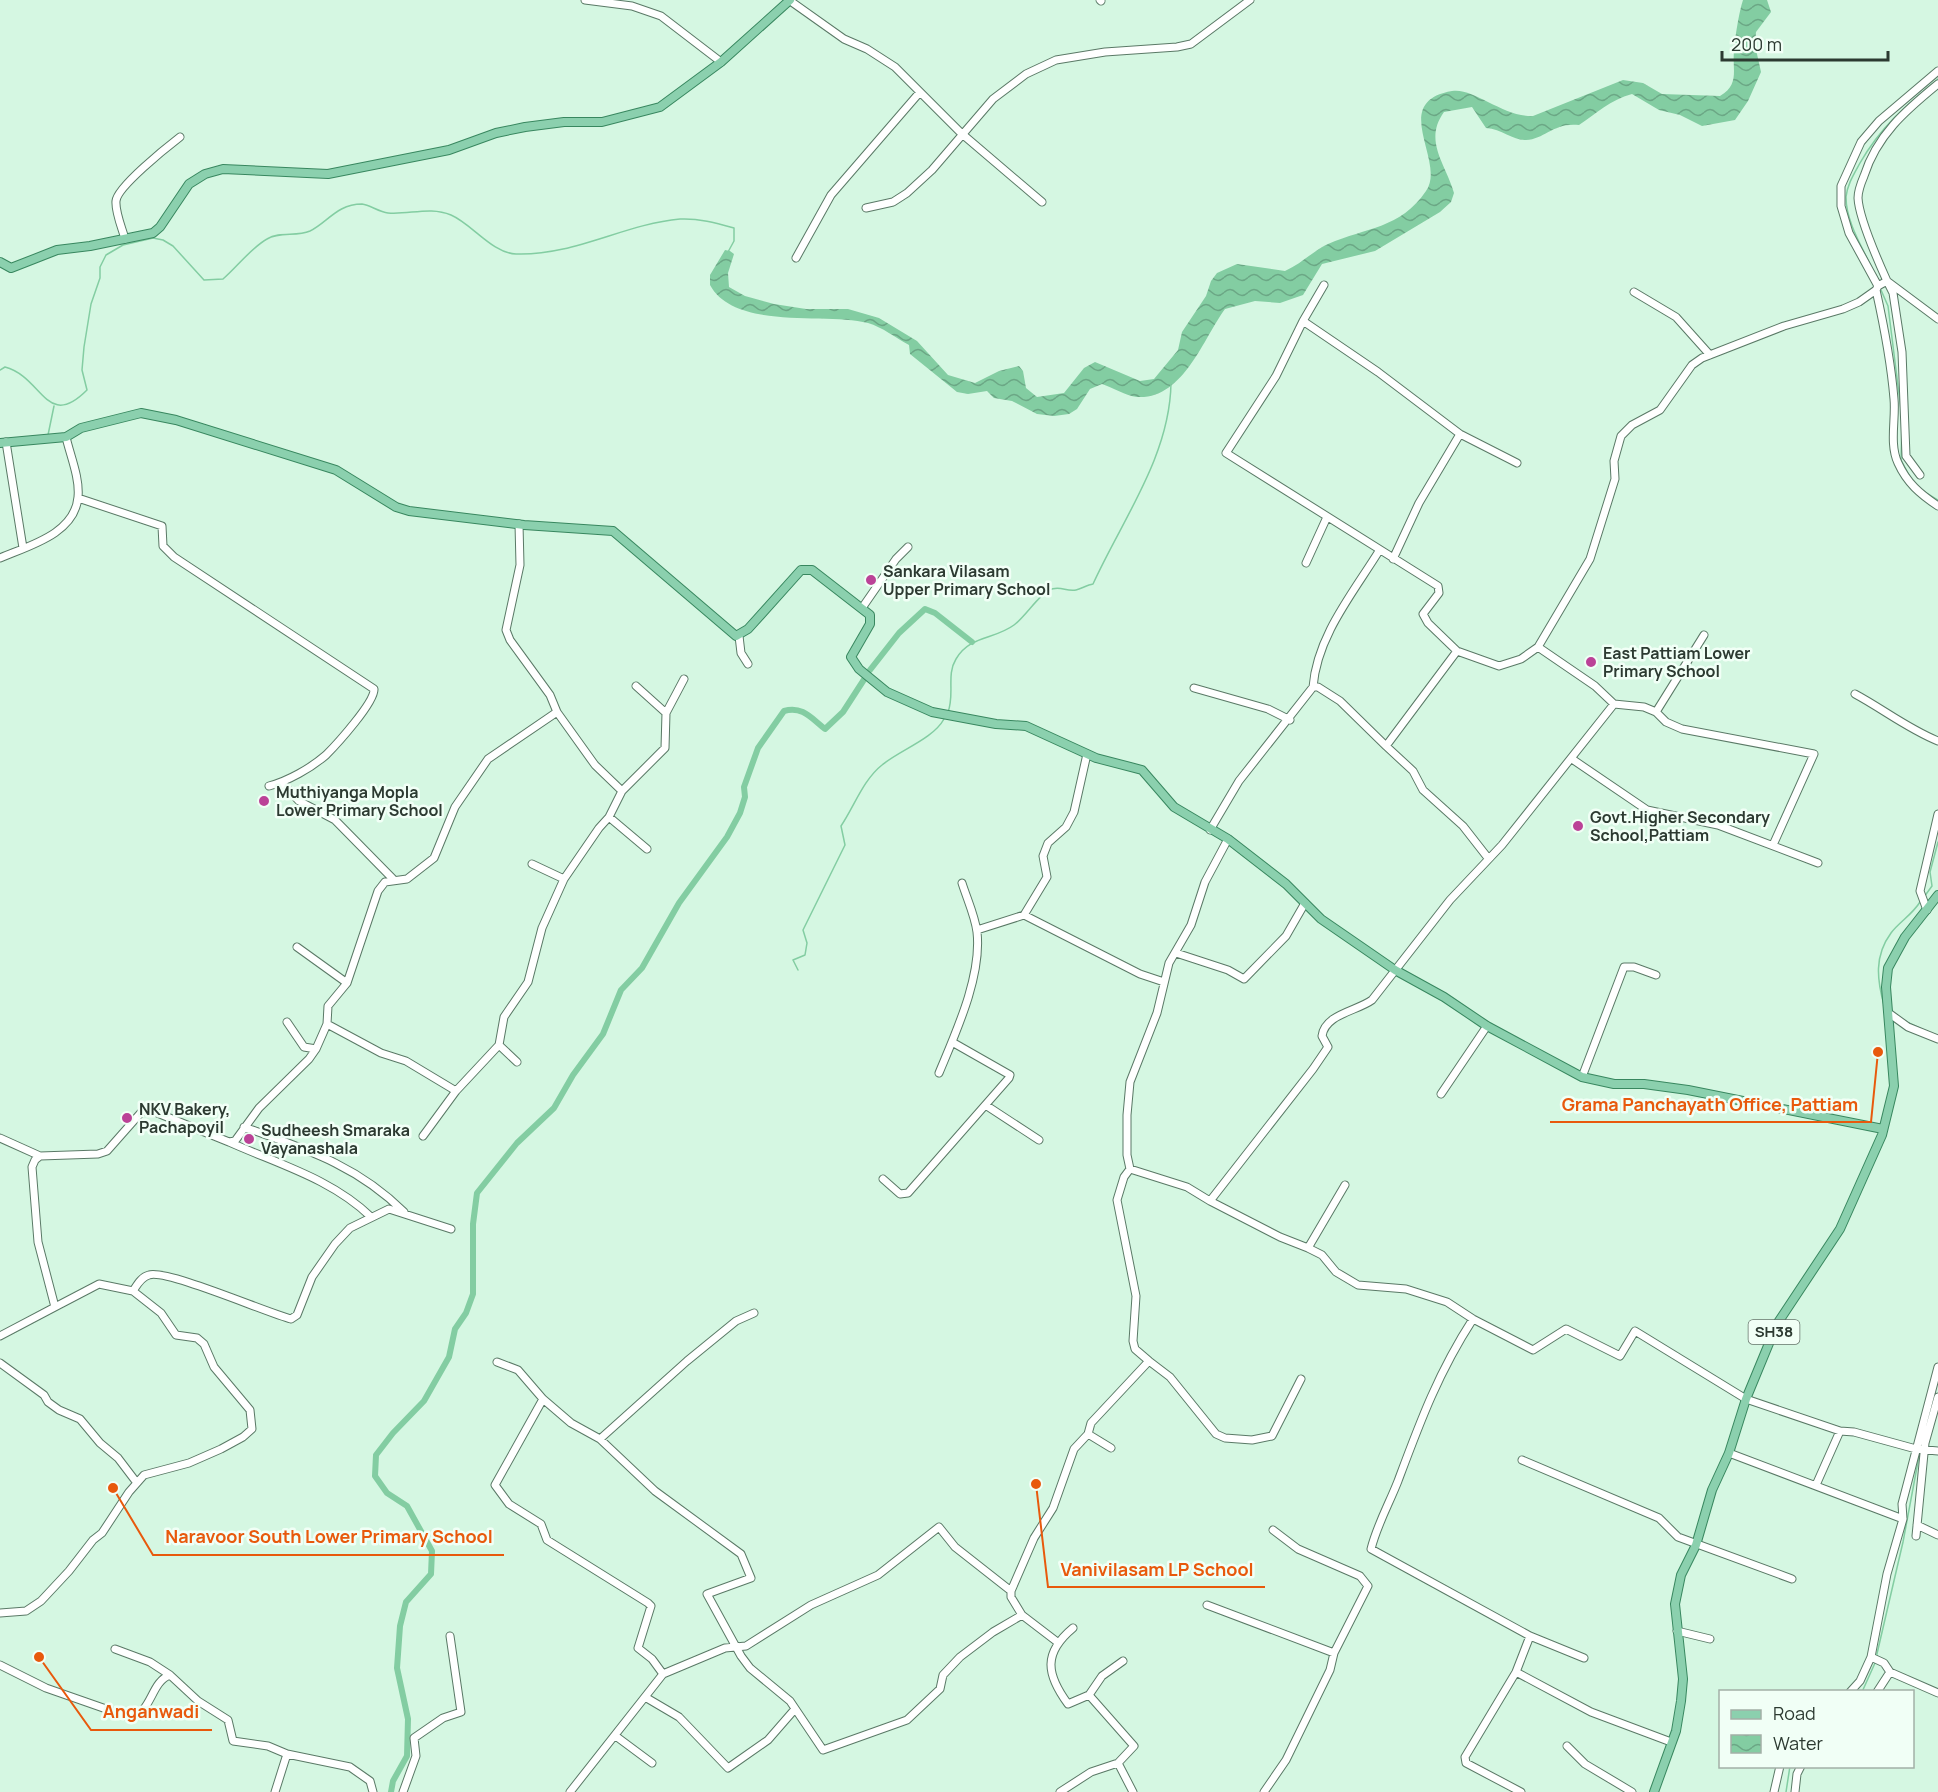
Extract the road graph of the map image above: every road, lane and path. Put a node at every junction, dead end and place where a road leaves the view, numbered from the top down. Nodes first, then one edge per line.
1 (585, 0) edge
2 (790, 0) edge
3 (1250, 0) edge
4 (721, 62) junction
5 (1938, 70) edge
6 (1938, 84) edge
7 (920, 92) junction
8 (961, 134) junction
9 (180, 137) dead end
10 (1042, 202) dead end
11 (866, 208) dead end
12 (125, 239) junction
13 (796, 258) dead end
14 (0, 262) edge
15 (1887, 281) junction
16 (1324, 285) dead end
17 (1877, 288) junction
18 (1634, 292) dead end
19 (1938, 319) edge
20 (1303, 321) junction
21 (1710, 355) junction
22 (1460, 434) junction
23 (66, 436) junction
24 (3, 442) edge
25 (1517, 463) dead end
26 (1920, 475) dead end
27 (78, 498) junction
28 (1938, 506) edge
29 (1327, 517) junction
30 (519, 524) junction
31 (908, 547) dead end
32 (22, 548) junction
33 (1379, 551) junction
34 (0, 558) edge
35 (1393, 559) junction
36 (1306, 563) dead end
37 (862, 608) junction
38 (1704, 634) dead end
39 (740, 636) junction
40 (1538, 647) junction
41 (1457, 651) junction
42 (748, 664) dead end
43 (684, 679) dead end
44 (636, 686) dead end
45 (1313, 687) junction
46 (1194, 688) dead end
47 (1855, 694) dead end
48 (1614, 704) junction
49 (557, 712) junction
50 (1656, 712) junction
51 (666, 713) junction
52 (1290, 720) junction
53 (1938, 741) edge
54 (1386, 746) junction
55 (1087, 754) junction
56 (1572, 759) junction
57 (282, 783) junction
58 (269, 786) dead end
59 (622, 791) junction
60 (1938, 814) edge
61 (609, 817) junction
62 (1210, 830) junction
63 (1228, 839) junction
64 (1773, 844) junction
65 (647, 849) dead end
66 (1488, 858) junction
67 (532, 864) dead end
68 (1818, 864) dead end
69 (393, 879) junction
70 (564, 879) junction
71 (962, 883) dead end
72 (1938, 895) edge
73 (1305, 903) junction
74 (1926, 909) junction
75 (1024, 915) junction
76 (977, 930) junction
77 (297, 947) dead end
78 (1176, 953) junction
79 (1395, 970) junction
80 (1656, 975) dead end
81 (1164, 982) junction
82 (346, 983) junction
83 (1890, 1014) junction
84 (287, 1022) dead end
85 (327, 1024) junction
86 (1487, 1026) junction
87 (1938, 1039) edge
88 (952, 1042) junction
89 (499, 1045) junction
90 (316, 1049) junction
91 (517, 1062) dead end
92 (939, 1072) dead end
93 (1582, 1077) junction
94 (456, 1091) junction
95 (1441, 1094) dead end
96 (987, 1106) junction
97 (244, 1127) junction
98 (1883, 1129) junction
99 (423, 1136) dead end
100 (0, 1138) edge
101 (1039, 1140) dead end
102 (229, 1142) junction
103 (40, 1156) junction
104 (1130, 1169) junction
105 (883, 1179) dead end
106 (1346, 1185) dead end
107 (1209, 1201) junction
108 (407, 1214) junction
109 (371, 1217) junction
110 (451, 1229) dead end
111 (1308, 1248) junction
112 (133, 1291) junction
113 (56, 1307) junction
114 (754, 1313) dead end
115 (1473, 1319) junction
116 (0, 1336) edge
117 (1149, 1361) junction
118 (497, 1362) dead end
119 (0, 1363) edge
120 (1938, 1367) edge
121 (1301, 1379) dead end
122 (1938, 1397) edge
123 (543, 1399) junction
124 (1746, 1399) junction
125 (1840, 1431) junction
126 (1088, 1434) junction
127 (600, 1439) junction
128 (1111, 1448) dead end
129 (1916, 1449) junction
130 (1925, 1449) junction
131 (1938, 1451) edge
132 (1730, 1453) junction
133 (1522, 1460) dead end
134 (137, 1483) junction
135 (1816, 1485) junction
136 (1902, 1519) junction
137 (1917, 1525) junction
138 (1273, 1530) dead end
139 (1938, 1535) edge
140 (1916, 1536) dead end
141 (1696, 1544) junction
142 (1792, 1579) dead end
143 (1011, 1591) junction
144 (1207, 1605) dead end
145 (0, 1613) edge
146 (1022, 1615) junction
147 (1073, 1628) dead end
148 (1677, 1631) junction
149 (450, 1636) dead end
150 (1530, 1636) junction
151 (1710, 1639) dead end
152 (1056, 1641) junction
153 (735, 1647) junction
154 (115, 1649) dead end
155 (1334, 1653) junction
156 (1872, 1657) junction
157 (1584, 1658) dead end
158 (1123, 1661) dead end
159 (0, 1665) edge
160 (1516, 1672) junction
161 (1890, 1672) junction
162 (663, 1674) junction
163 (170, 1675) junction
164 (1852, 1690) edge
165 (1878, 1690) edge
166 (1938, 1693) edge
167 (1089, 1695) junction
168 (645, 1697) junction
169 (795, 1708) junction
170 (617, 1737) junction
171 (1671, 1742) junction
172 (1567, 1746) dead end
173 (287, 1754) junction
174 (652, 1763) dead end
175 (1118, 1763) junction
176 (1780, 1768) edge
177 (1801, 1768) edge
178 (275, 1792) edge
179 (373, 1792) edge
180 (403, 1792) edge
181 (570, 1792) edge
182 (1059, 1792) edge
183 (1133, 1792) edge
184 (1264, 1792) edge
185 (1521, 1792) edge
186 (1632, 1792) edge
187 (1654, 1792) edge
188 (1774, 1792) edge
189 (1795, 1792) edge

1 - 4 street
2 - 4 main road
2 - 7 street
3 - 8 street
4 - 12 main road
5 - 17 street
6 - 15 street
7 - 8 street
7 - 13 street
8 - 10 street
8 - 11 street
9 - 12 street
12 - 14 main road
15 - 17 street
15 - 19 street
15 - 26 street
16 - 20 street
17 - 21 street
17 - 28 street
18 - 21 street
20 - 22 street
20 - 29 street
21 - 40 street
22 - 25 street
22 - 35 street
23 - 24 main road
23 - 27 street
23 - 30 main road
24 - 32 street
27 - 32 street
27 - 57 street
29 - 33 street
29 - 36 street
30 - 39 main road
30 - 49 street
31 - 37 street
32 - 34 street
33 - 35 street
33 - 45 street
35 - 41 street
37 - 39 main road
37 - 55 main road
38 - 50 street
39 - 42 street
40 - 41 street
40 - 48 street
41 - 54 street
43 - 51 street
44 - 51 street
45 - 52 street
45 - 54 street
46 - 52 street
47 - 53 street
48 - 50 street
48 - 56 street
49 - 59 street
49 - 69 street
50 - 64 street
51 - 59 street
52 - 62 street
54 - 66 street
55 - 62 main road
55 - 75 street
56 - 64 street
56 - 66 street
57 - 58 street
57 - 69 street
59 - 61 street
60 - 74 street
61 - 65 street
61 - 70 street
62 - 63 main road
63 - 73 main road
63 - 78 street
64 - 68 street
66 - 79 street
67 - 70 street
69 - 82 street
70 - 89 street
71 - 76 street
72 - 74 main road, SH38
73 - 78 street
73 - 79 main road
74 - 83 main road, SH38
75 - 76 street
75 - 81 street
76 - 88 street
77 - 82 street
78 - 81 street
79 - 86 main road
79 - 107 street
80 - 93 street
81 - 104 street
82 - 85 street
83 - 87 street
83 - 98 main road, SH38
84 - 90 street
85 - 90 street
85 - 94 street
86 - 93 main road
86 - 95 street
88 - 92 street
88 - 96 street
89 - 91 street
89 - 94 street
90 - 97 street
93 - 98 main road
94 - 99 street
96 - 101 street
96 - 105 street
97 - 102 street
97 - 108 street
98 - 124 main road, SH38
100 - 103 street
102 - 103 street
102 - 109 street
103 - 113 street
104 - 107 street
104 - 117 street
106 - 111 street
107 - 111 street
108 - 109 street
108 - 110 street
109 - 112 street
111 - 115 street
112 - 113 street
112 - 134 street
113 - 116 street
114 - 127 street
115 - 124 street
115 - 150 street
117 - 121 street
117 - 126 street
118 - 123 street
119 - 134 street
120 - 129 street
122 - 130 street
123 - 127 street
123 - 162 street
124 - 125 street
124 - 132 main road, SH38
125 - 129 street
125 - 135 street
126 - 128 street
126 - 143 street
127 - 153 street
129 - 130 street
129 - 136 street
130 - 131 street
130 - 137 street
132 - 135 street
132 - 141 main road, SH38
133 - 141 street
134 - 145 street
135 - 136 street
136 - 156 street
137 - 139 street
137 - 140 street
138 - 155 street
141 - 142 street
141 - 148 main road, SH38
143 - 146 street
143 - 153 street
144 - 155 street
146 - 152 street
146 - 169 street
147 - 152 street
148 - 151 street
148 - 171 main road, SH38
149 - 180 street
150 - 157 street
150 - 160 street
152 - 167 street
153 - 162 street
153 - 169 street
154 - 163 street
155 - 184 street
156 - 161 street
156 - 164 street
158 - 167 street
159 - 163 street
160 - 171 street
160 - 185 street
161 - 165 street
161 - 166 street
162 - 168 street
163 - 173 street
167 - 175 street
168 - 169 street
168 - 170 street
170 - 174 street
170 - 181 street
171 - 187 main road, SH38
172 - 186 street
173 - 178 street
173 - 179 street
175 - 182 street
175 - 183 street
176 - 188 street
177 - 189 street

